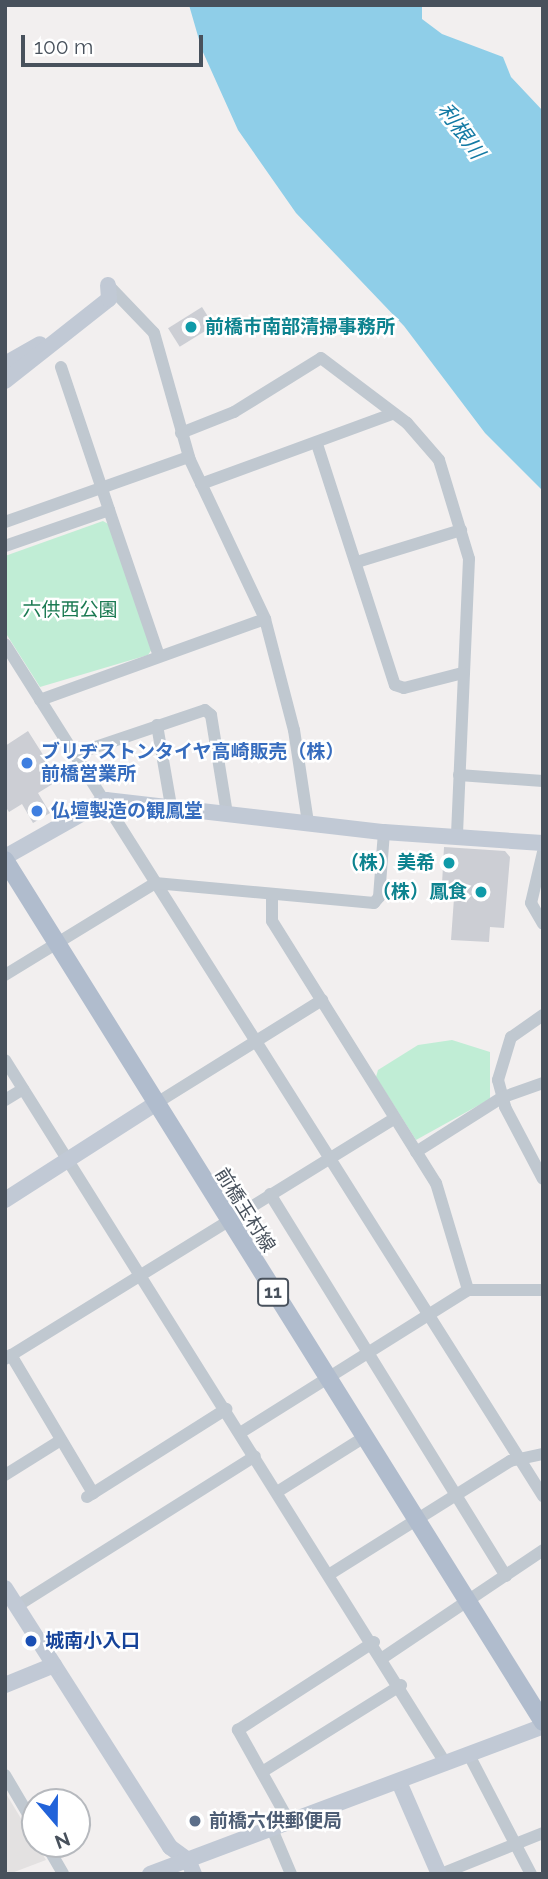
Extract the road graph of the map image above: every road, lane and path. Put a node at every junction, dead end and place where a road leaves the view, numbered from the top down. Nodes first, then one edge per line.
1 (108, 285) junction
2 (5, 364) edge
3 (61, 367) dead end
4 (5, 381) edge
5 (392, 414) junction
6 (181, 433) junction
7 (317, 444) junction
8 (189, 457) junction
9 (201, 484) junction
10 (103, 488) junction
11 (109, 510) junction
12 (5, 522) edge
13 (461, 530) junction
14 (5, 546) edge
15 (358, 562) junction
16 (265, 620) junction
17 (5, 644) edge
18 (159, 656) junction
19 (463, 673) junction
20 (40, 700) junction
21 (157, 725) junction
22 (75, 754) junction
23 (459, 775) junction
24 (543, 780) edge
25 (104, 800) junction
26 (171, 806) junction
27 (228, 814) junction
28 (308, 822) junction
29 (384, 832) junction
30 (457, 837) junction
31 (543, 843) edge
32 (543, 852) edge
33 (5, 859) edge
34 (155, 883) junction
35 (272, 895) junction
36 (543, 924) edge
37 (57, 944) junction
38 (5, 975) edge
39 (322, 1000) junction
40 (543, 1014) edge
41 (256, 1043) junction
42 (5, 1060) edge
43 (543, 1083) edge
44 (23, 1089) junction
45 (501, 1098) junction
46 (5, 1100) edge
47 (155, 1104) junction
48 (395, 1118) junction
49 (416, 1152) junction
50 (329, 1155) junction
51 (66, 1160) junction
52 (543, 1179) edge
53 (270, 1194) junction
54 (5, 1200) edge
55 (227, 1221) junction
56 (141, 1275) junction
57 (468, 1290) junction
58 (543, 1290) edge
59 (427, 1317) junction
60 (368, 1353) junction
61 (8, 1357) edge
62 (329, 1378) junction
63 (226, 1409) junction
64 (240, 1433) junction
65 (366, 1436) junction
66 (61, 1440) junction
67 (543, 1454) edge
68 (255, 1456) junction
69 (516, 1459) junction
70 (5, 1475) edge
71 (277, 1492) junction
72 (455, 1494) junction
73 (543, 1496) edge
74 (416, 1519) junction
75 (543, 1550) edge
76 (330, 1574) junction
77 (506, 1576) junction
78 (5, 1588) edge
79 (466, 1602) junction
80 (17, 1606) junction
81 (374, 1642) junction
82 (384, 1657) junction
83 (54, 1665) junction
84 (5, 1685) edge
85 (401, 1685) junction
86 (543, 1724) edge
87 (469, 1755) junction
88 (446, 1763) junction
89 (262, 1772) junction
90 (5, 1776) edge
91 (399, 1782) junction
92 (21, 1803) edge
93 (290, 1822) junction
94 (272, 1829) junction
95 (543, 1833) edge
96 (515, 1843) junction
97 (54, 1858) edge
98 (183, 1868) edge
99 (63, 1874) edge
100 (150, 1874) edge
101 (291, 1874) edge
102 (440, 1874) edge
103 (531, 1874) edge

1 - 2 street
1 - 4 street
1 - 6 street
3 - 10 street
5 - 6 street
5 - 7 street
5 - 13 street
6 - 8 street
7 - 9 street
7 - 15 street
8 - 9 street
8 - 10 street
9 - 16 street
10 - 11 street
10 - 12 street
11 - 14 street
11 - 18 street
13 - 15 street
13 - 19 street
15 - 19 street
16 - 18 street
16 - 28 street
17 - 20 street
18 - 20 street
19 - 23 street
20 - 22 street
21 - 22 street
21 - 26 street
21 - 27 street
22 - 25 street
23 - 24 street
23 - 30 street
25 - 26 street
25 - 33 street
25 - 34 street
26 - 27 street
27 - 28 street
28 - 29 street
29 - 30 street
29 - 35 street
30 - 31 street
32 - 36 street
33 - 37 main road, 前橋玉村線 / 11
34 - 35 street
34 - 37 street
34 - 41 street
35 - 39 street
37 - 38 street
37 - 47 main road, 前橋玉村線 / 11
39 - 41 street
39 - 48 street
40 - 45 street
41 - 47 street
41 - 50 street
42 - 44 street
43 - 45 street
44 - 46 street
44 - 51 street
45 - 49 street
45 - 52 street
47 - 51 street
47 - 55 main road, 前橋玉村線 / 11
48 - 49 street
48 - 50 street
49 - 57 street
50 - 53 street
50 - 59 street
51 - 54 street
51 - 56 street
53 - 55 street
53 - 60 street
55 - 56 street
55 - 62 main road, 前橋玉村線 / 11
56 - 61 street
56 - 63 street
57 - 58 street
57 - 59 street
59 - 60 street
59 - 69 street
60 - 62 street
60 - 72 street
61 - 66 street
62 - 64 street
62 - 65 main road, 前橋玉村線 / 11
63 - 64 street
63 - 66 street
64 - 68 street
65 - 71 street
65 - 74 main road, 前橋玉村線 / 11
66 - 70 street
67 - 69 street
68 - 71 street
68 - 80 street
69 - 72 street
69 - 73 street
71 - 76 street
72 - 74 street
72 - 77 street
74 - 76 street
74 - 79 main road, 前橋玉村線 / 11
75 - 77 street
76 - 81 street
77 - 79 street
78 - 80 street
79 - 82 street
79 - 86 main road, 前橋玉村線 / 11
80 - 83 street
81 - 82 street
81 - 89 street
82 - 85 street
83 - 84 street
83 - 98 street
85 - 88 street
85 - 89 street
86 - 87 street
87 - 88 street
87 - 96 street
88 - 91 street
89 - 93 street
90 - 92 street
91 - 93 street
91 - 102 street
93 - 94 street
94 - 98 street
94 - 101 street
95 - 96 street
96 - 102 street
96 - 103 street
97 - 99 street
98 - 100 street

